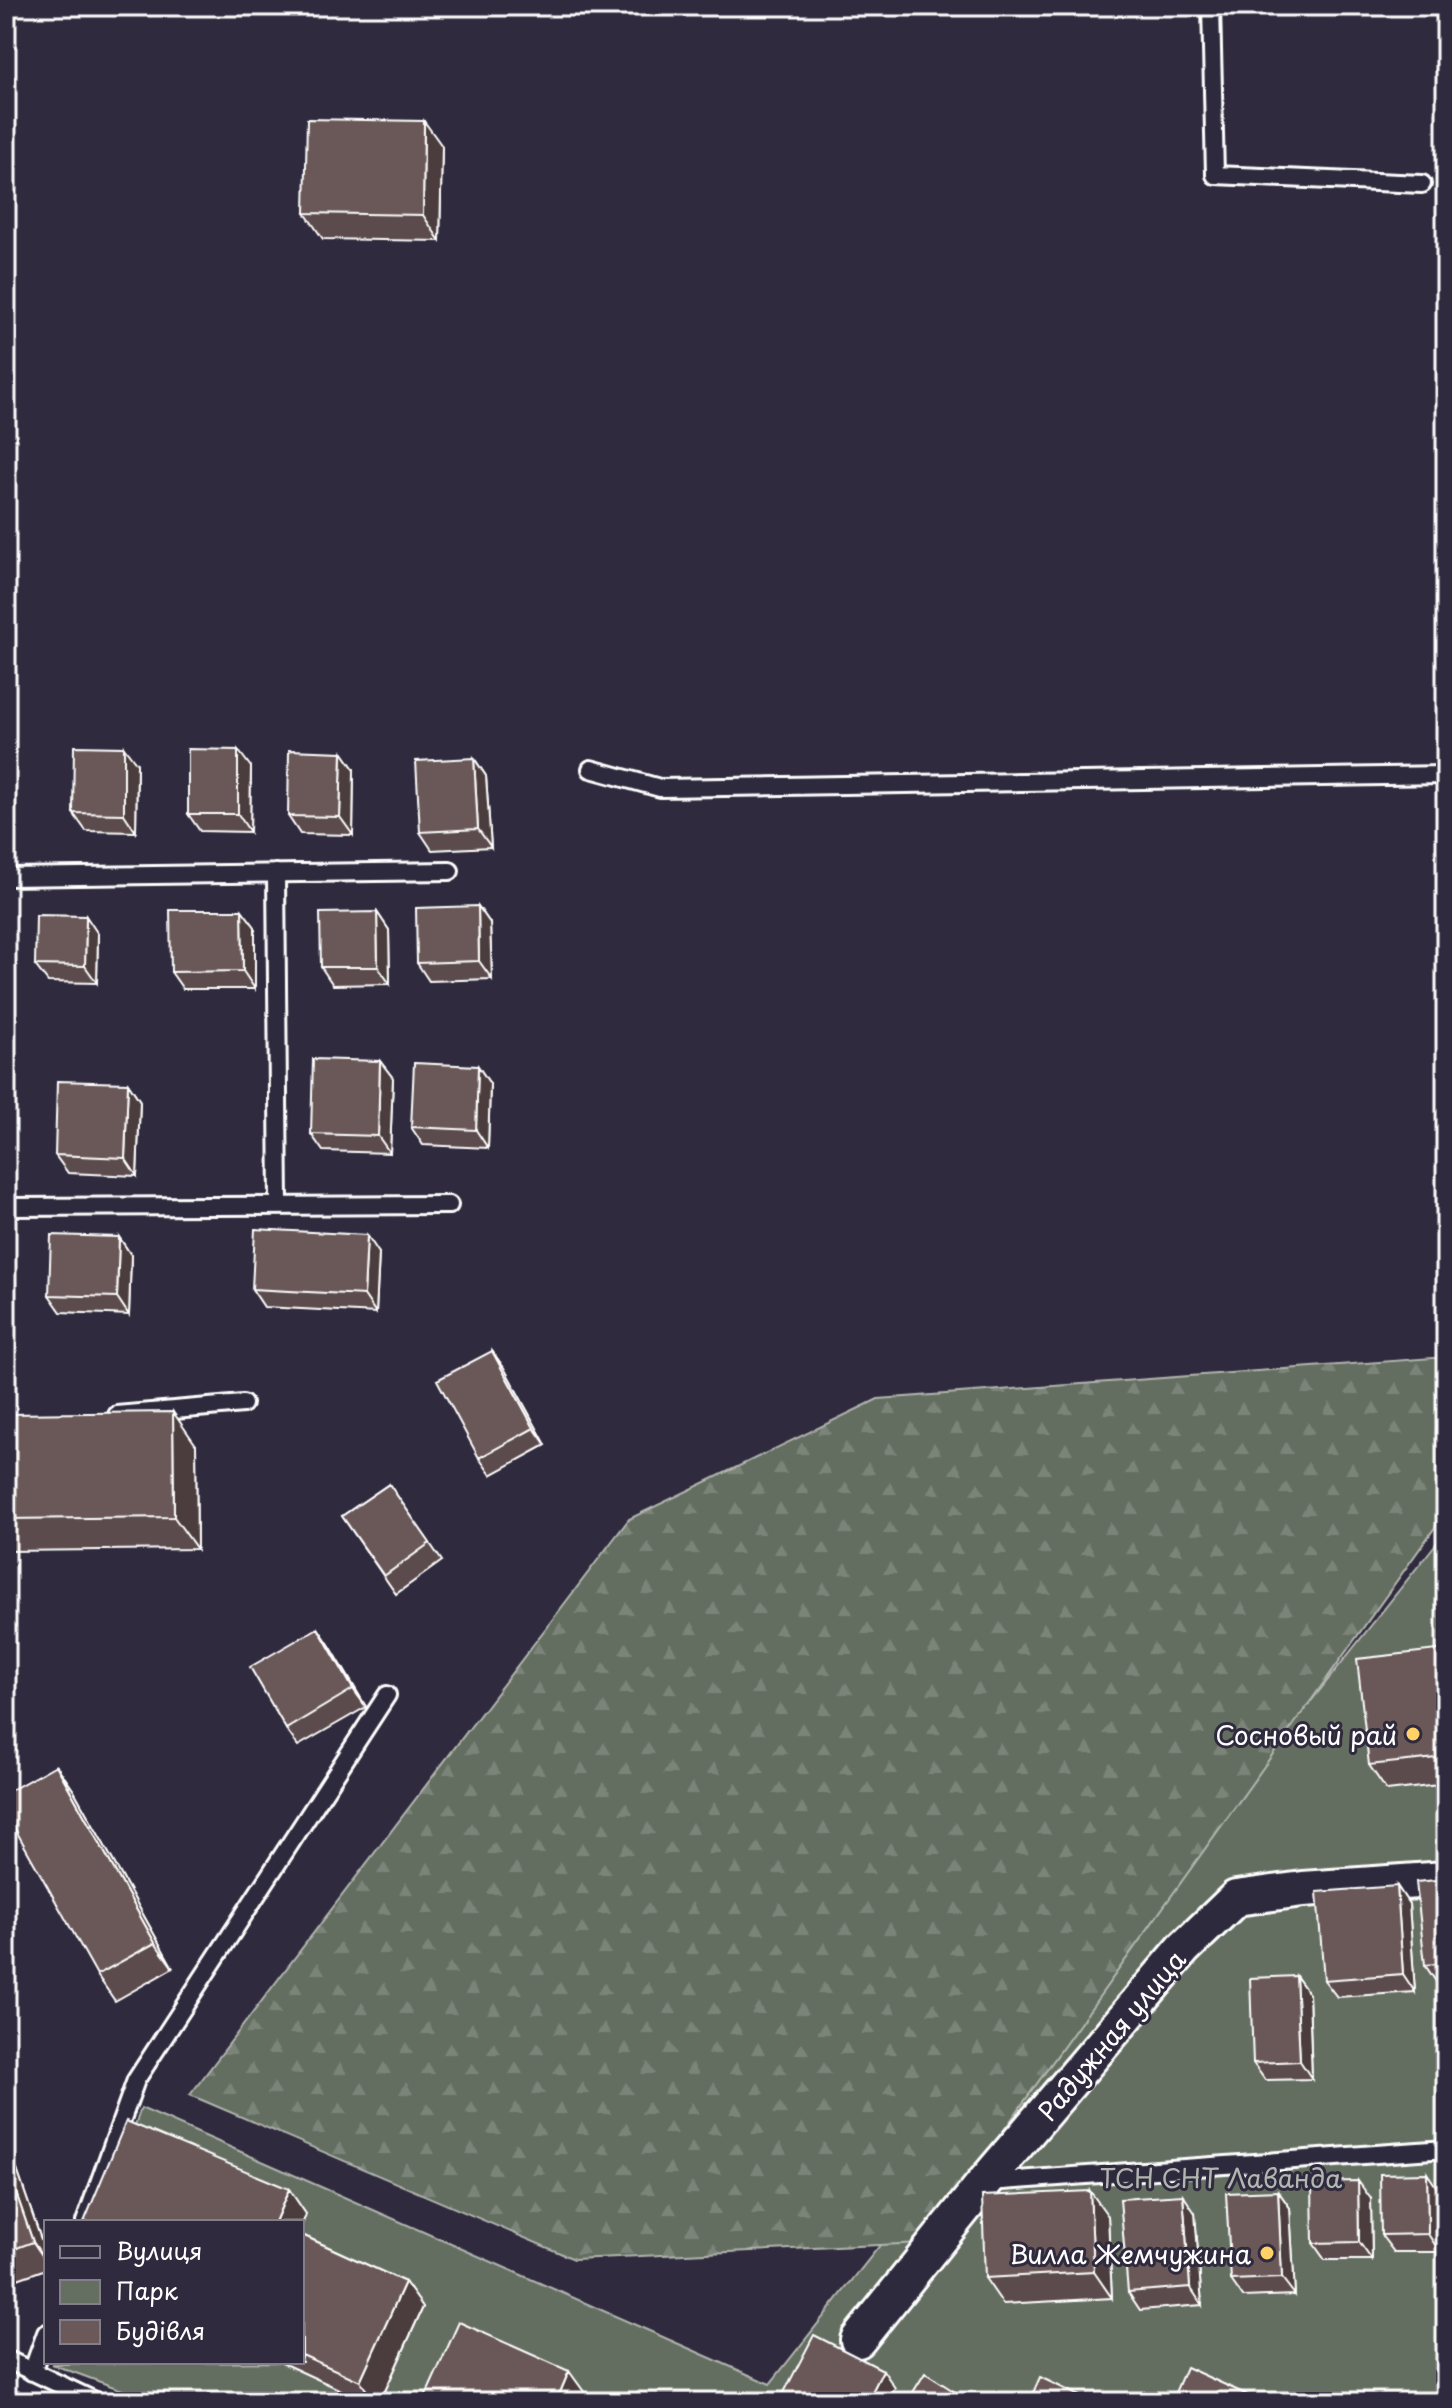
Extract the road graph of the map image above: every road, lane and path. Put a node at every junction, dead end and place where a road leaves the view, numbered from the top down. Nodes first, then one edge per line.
1 (1211, 6) edge
2 (1422, 184) dead end
3 (591, 769) dead end
4 (1446, 775) edge
5 (450, 871) dead end
6 (276, 873) junction
7 (6, 877) edge
8 (279, 1204) junction
9 (449, 1205) dead end
10 (6, 1207) edge
11 (243, 1404) dead end
12 (101, 1416) edge
13 (387, 1695) dead end
14 (1446, 1879) edge
15 (1446, 2149) edge
16 (984, 2183) junction
17 (86, 2220) edge
18 (44, 2339) edge
19 (858, 2340) dead end
20 (6, 2359) edge
21 (32, 2372) junction
22 (97, 2402) edge

1 - 2 lane
3 - 4 lane
5 - 6 lane
6 - 7 lane
6 - 8 lane
8 - 9 lane
8 - 10 lane
11 - 12 lane
13 - 17 lane
14 - 16 street, Радужная улица
15 - 16 lane
16 - 19 street, Радужная улица
18 - 21 lane
20 - 21 lane
21 - 22 lane

